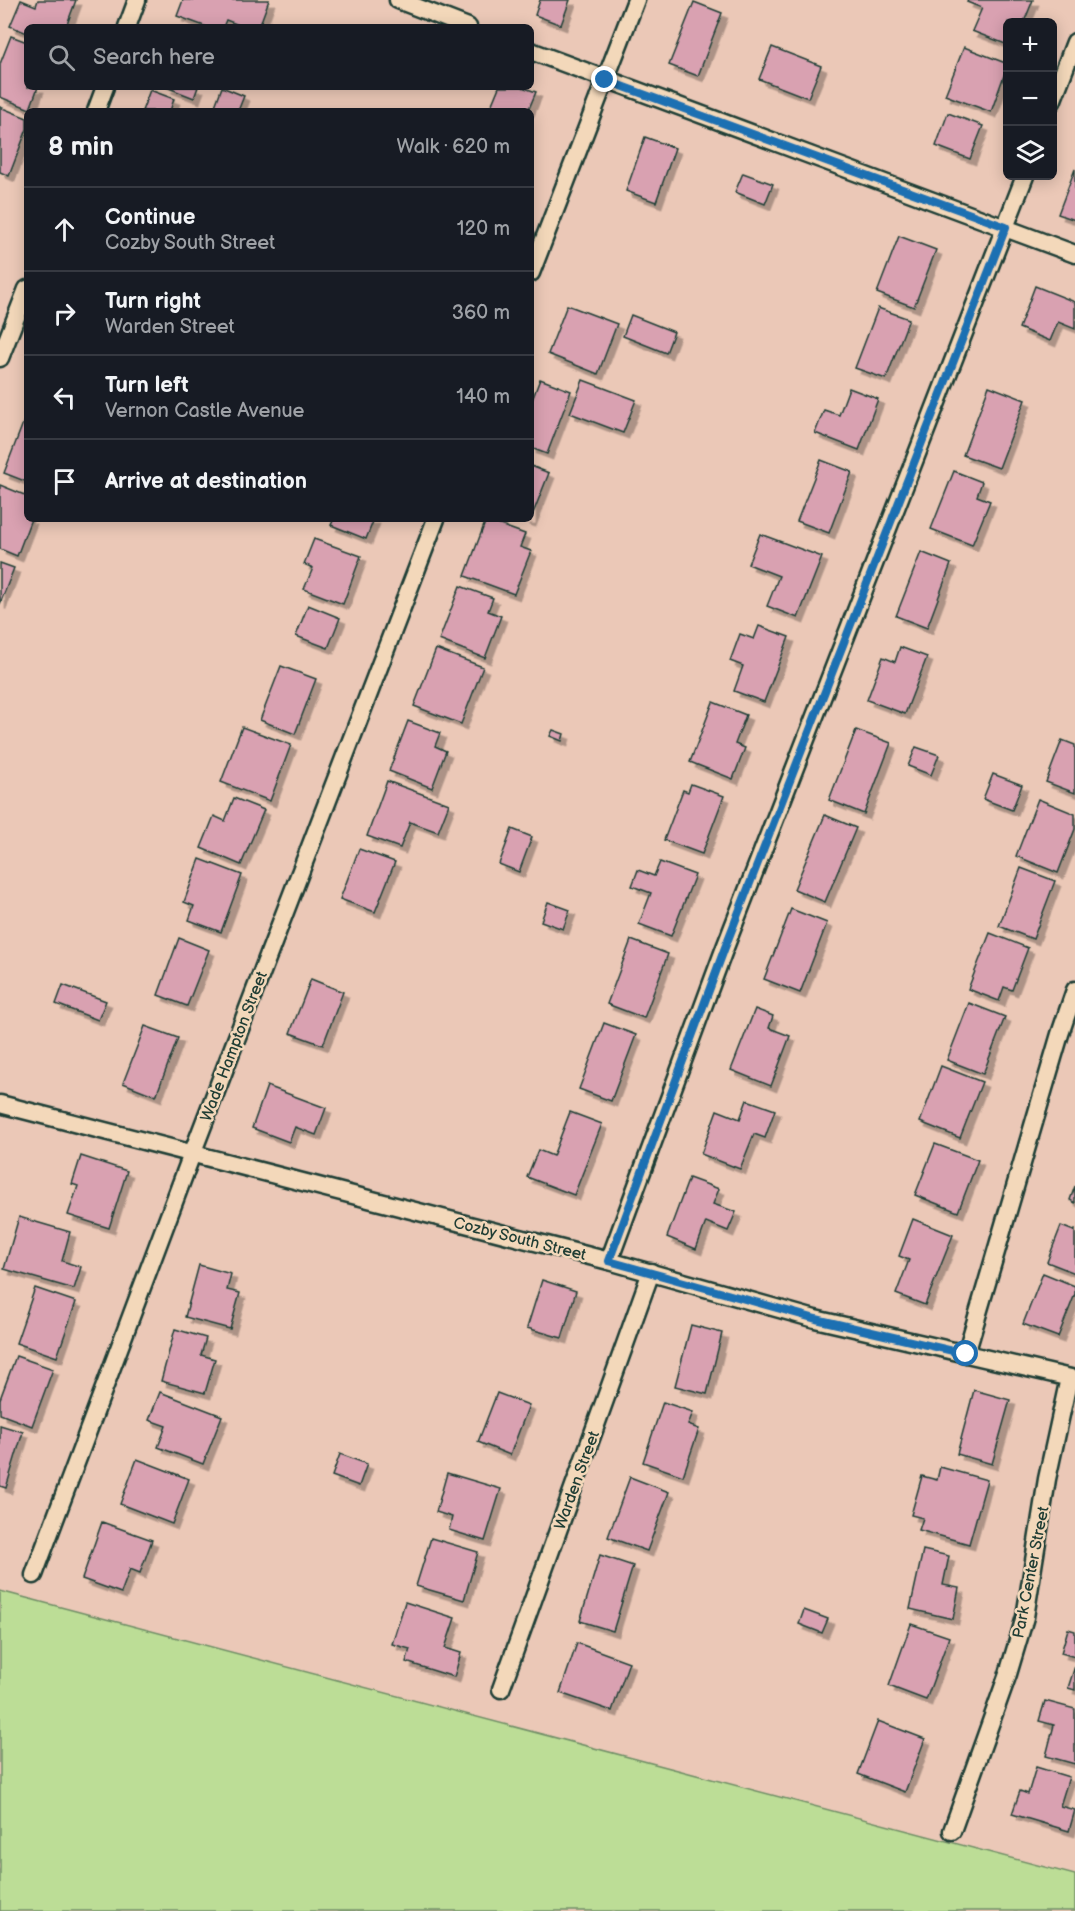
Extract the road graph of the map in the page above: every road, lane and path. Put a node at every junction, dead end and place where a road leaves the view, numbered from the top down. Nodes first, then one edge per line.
1 (137, 0) edge
2 (398, 0) edge
3 (636, 0) edge
4 (128, 24) edge
5 (460, 24) edge
6 (1075, 42) edge
7 (534, 52) edge
8 (605, 80) junction
9 (104, 90) edge
10 (1057, 91) edge
11 (97, 108) edge
12 (1024, 180) edge
13 (1006, 227) junction
14 (1075, 254) edge
15 (534, 265) edge
16 (24, 297) edge
17 (0, 358) edge
18 (435, 522) edge
19 (1075, 990) edge
20 (0, 1104) edge
21 (192, 1154) junction
22 (609, 1261) junction
23 (651, 1272) junction
24 (966, 1354) junction
25 (1072, 1379) edge
26 (34, 1575) dead end
27 (501, 1689) dead end
28 (952, 1831) dead end

1 - 4 street
2 - 5 street
3 - 8 street
6 - 10 street
7 - 8 street
8 - 13 street
8 - 15 street
9 - 11 street
12 - 13 street
13 - 14 street
13 - 22 street
16 - 17 street
18 - 21 street, Wade Hampton Street
19 - 24 street
20 - 21 street, Cozby South Street
21 - 22 street, Cozby South Street
21 - 26 street, Wade Hampton Street
22 - 23 street, Cozby South Street
23 - 24 street, Cozby South Street
23 - 27 street, Warden Street
24 - 25 street, Cozby South Street
25 - 28 street, Park Center Street

